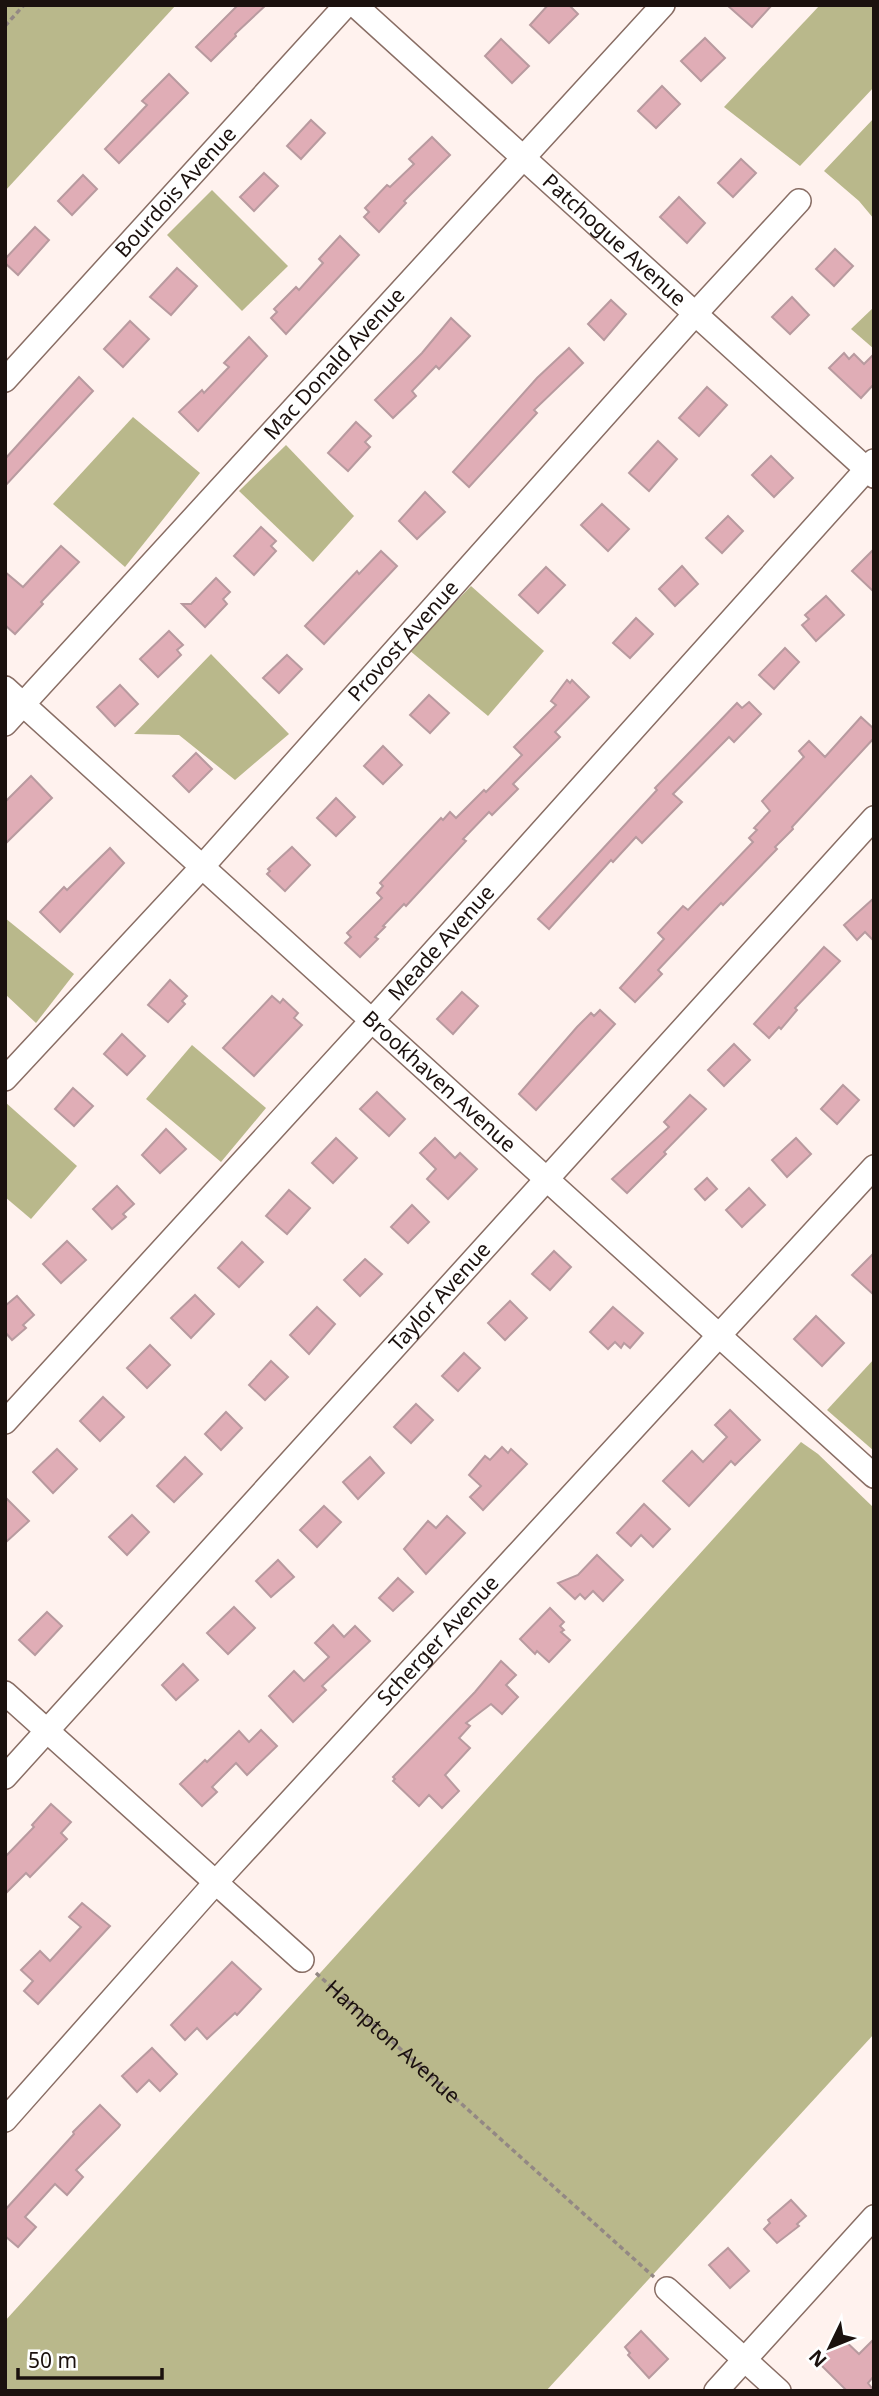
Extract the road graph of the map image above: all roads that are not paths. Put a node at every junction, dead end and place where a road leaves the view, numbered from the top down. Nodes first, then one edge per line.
1 (346, 5) edge
2 (355, 5) edge
3 (663, 5) edge
4 (523, 160) junction
5 (799, 201) dead end
6 (695, 314) junction
7 (5, 380) edge
8 (871, 469) edge
9 (5, 688) edge
10 (23, 704) junction
11 (5, 724) edge
12 (874, 818) edge
13 (202, 867) junction
14 (372, 1021) junction
15 (5, 1079) edge
16 (874, 1167) edge
17 (547, 1180) junction
18 (719, 1336) junction
19 (5, 1422) edge
20 (874, 1476) edge
21 (5, 1692) edge
22 (48, 1731) junction
23 (5, 1777) edge
24 (216, 1882) junction
25 (302, 1960) road end
26 (5, 2120) edge
27 (874, 2217) edge
28 (667, 2289) road end
29 (745, 2359) junction
30 (716, 2391) edge
31 (779, 2391) edge

1 - 7 street, Bourdois Avenue
2 - 4 street, Patchogue Avenue
3 - 4 street, Mac Donald Avenue
4 - 6 street, Patchogue Avenue
4 - 10 street, Mac Donald Avenue
5 - 6 street, Provost Avenue
6 - 8 street, Patchogue Avenue
6 - 13 street, Provost Avenue
8 - 14 street, Meade Avenue
9 - 10 street, Brookhaven Avenue
10 - 11 street, Mac Donald Avenue
10 - 13 street, Brookhaven Avenue
12 - 17 street, Taylor Avenue
13 - 14 street, Brookhaven Avenue
13 - 15 street, Provost Avenue
14 - 17 street, Brookhaven Avenue
14 - 19 street, Meade Avenue
16 - 18 street, Scherger Avenue
17 - 18 street, Brookhaven Avenue
17 - 22 street, Taylor Avenue
18 - 20 street, Brookhaven Avenue
18 - 24 street, Scherger Avenue
21 - 22 street
22 - 23 street, Taylor Avenue
22 - 24 street
24 - 25 street
24 - 26 street, Scherger Avenue
27 - 29 street
28 - 29 street
29 - 30 street
29 - 31 street

